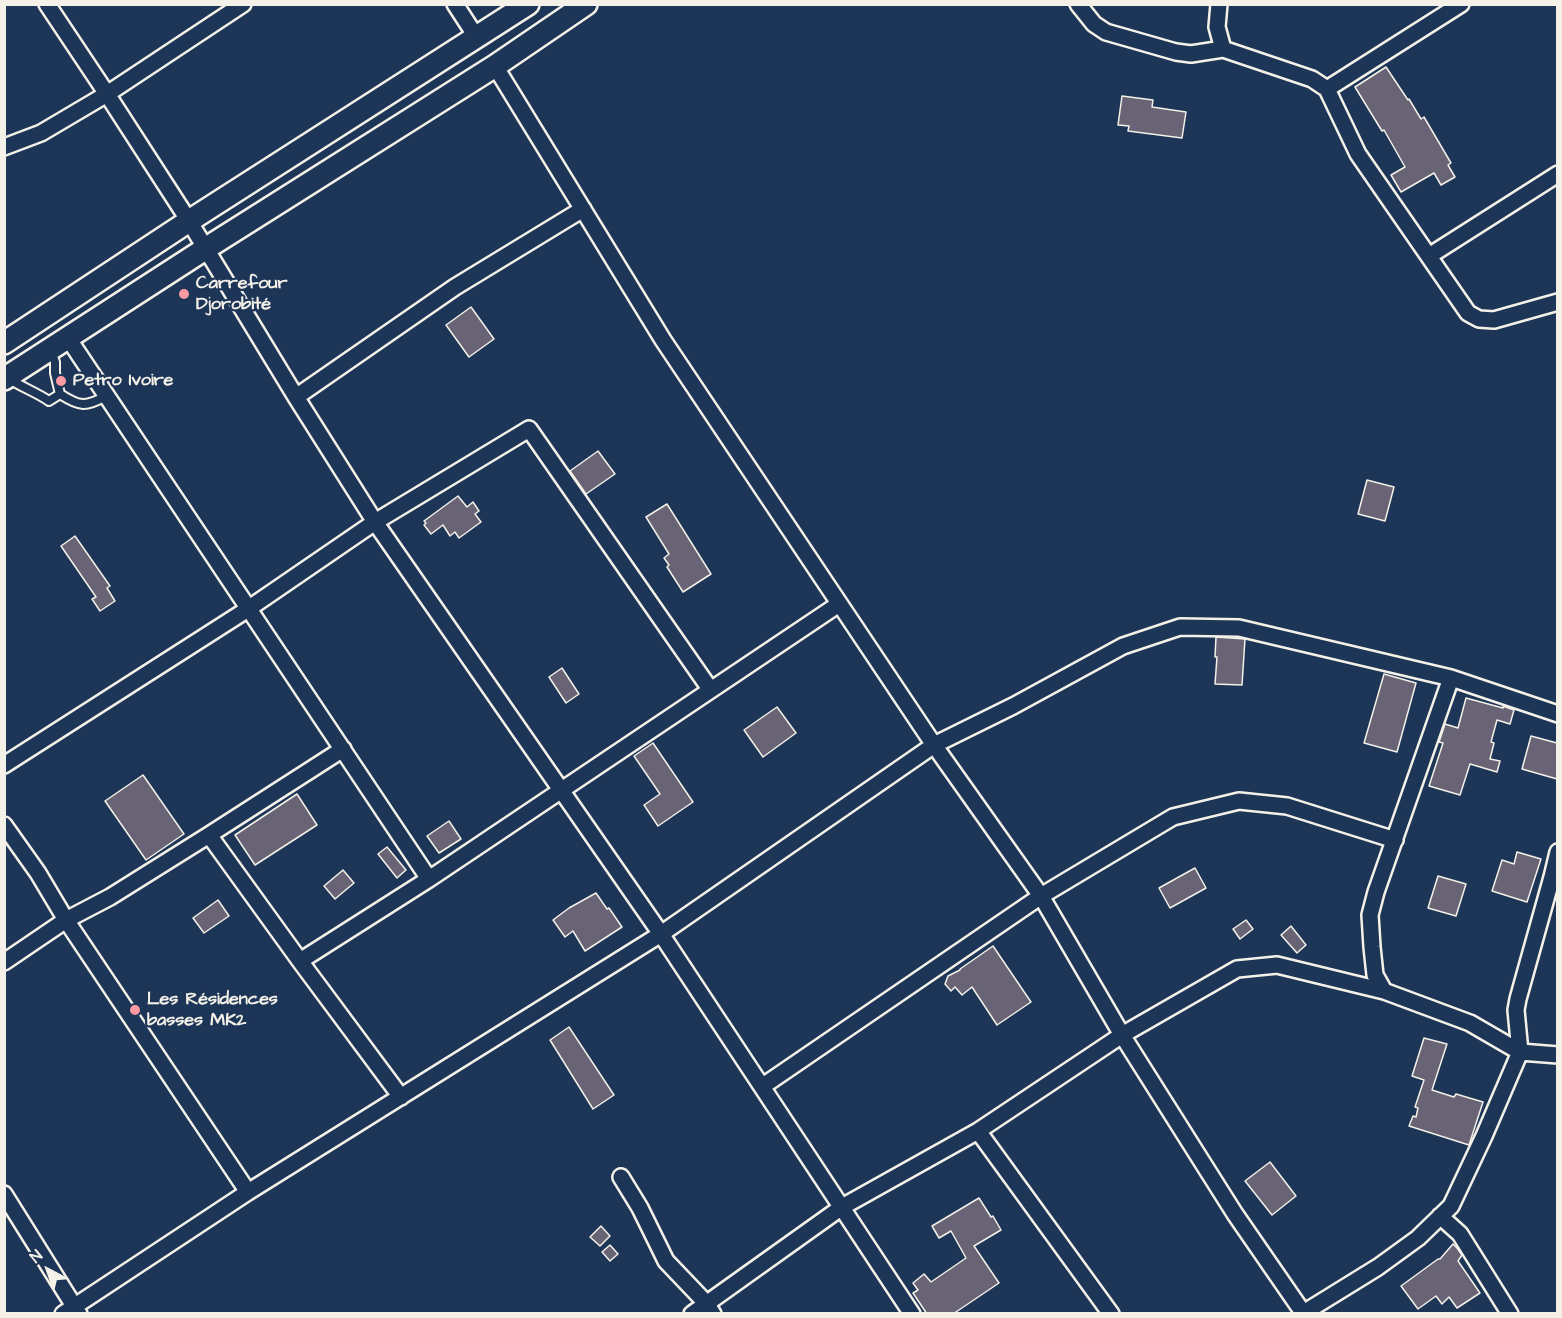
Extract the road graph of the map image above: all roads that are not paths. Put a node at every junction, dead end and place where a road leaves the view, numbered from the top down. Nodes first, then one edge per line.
1 (47, 4) edge
2 (243, 4) edge
3 (455, 4) edge
4 (528, 4) edge
5 (586, 4) edge
6 (1078, 4) edge
7 (1219, 4) edge
8 (1461, 4) edge
9 (477, 38) junction
10 (1223, 49) junction
11 (495, 66) junction
12 (1327, 89) junction
13 (107, 94) junction
14 (4, 147) edge
15 (1557, 174) edge
16 (583, 209) junction
17 (189, 221) junction
18 (205, 249) junction
19 (1429, 256) junction
20 (1557, 302) edge
21 (4, 343) edge
22 (59, 344) junction
23 (6, 378) edge
24 (60, 394) junction
25 (106, 396) junction
26 (296, 398) junction
27 (375, 522) junction
28 (839, 604) junction
29 (248, 609) junction
30 (1451, 678) junction
31 (710, 689) junction
32 (1557, 714) edge
33 (934, 745) junction
34 (343, 749) junction
35 (4, 765) edge
36 (561, 790) junction
37 (4, 825) edge
38 (209, 835) junction
39 (1395, 840) junction
40 (1557, 852) edge
41 (429, 879) junction
42 (1041, 896) junction
43 (66, 920) junction
44 (661, 934) junction
45 (300, 961) junction
46 (4, 962) edge
47 (1383, 991) junction
48 (1122, 1035) junction
49 (1520, 1052) junction
50 (1557, 1055) edge
51 (763, 1086) junction
52 (401, 1097) junction
53 (978, 1131) junction
54 (621, 1178) dead end
55 (248, 1192) junction
56 (4, 1194) edge
57 (842, 1207) junction
58 (1440, 1216) junction
59 (710, 1309) edge
60 (72, 1311) edge
61 (1303, 1313) edge
62 (692, 1314) edge
63 (912, 1314) edge
64 (1111, 1314) edge
65 (1510, 1314) edge

1 - 13 street
2 - 13 street
3 - 9 street
4 - 9 main road
5 - 11 main road
6 - 10 street
7 - 10 street
8 - 12 street
9 - 17 main road
10 - 12 street
11 - 16 street
11 - 18 main road
12 - 19 street
13 - 14 street
13 - 17 street
15 - 19 street
16 - 26 street
16 - 28 street
17 - 18 street
17 - 21 main road
18 - 22 main road
18 - 26 street
19 - 20 street
22 - 23 main road
22 - 24 lane
22 - 25 street
23 - 24 lane
24 - 25 lane
25 - 29 street
26 - 27 street
27 - 29 street
27 - 31 street
27 - 36 street
28 - 31 street
28 - 33 street
29 - 34 street
29 - 35 street
30 - 32 street
30 - 33 street
30 - 39 street
31 - 36 street
33 - 42 street
33 - 44 street
34 - 38 street
34 - 41 street
36 - 41 street
36 - 44 street
37 - 43 street
38 - 43 street
38 - 45 street
39 - 42 street
39 - 47 street
40 - 49 street
41 - 45 street
42 - 48 street
42 - 51 street
43 - 46 street
43 - 55 street
44 - 51 street
44 - 52 street
45 - 52 street
47 - 48 street
47 - 49 street
48 - 53 street
48 - 61 street
49 - 50 street
49 - 58 street
51 - 57 street
52 - 55 street
53 - 57 street
53 - 64 street
54 - 59 street
55 - 60 street
56 - 60 street
57 - 59 street
57 - 63 street
58 - 61 street
58 - 65 street
59 - 62 street

